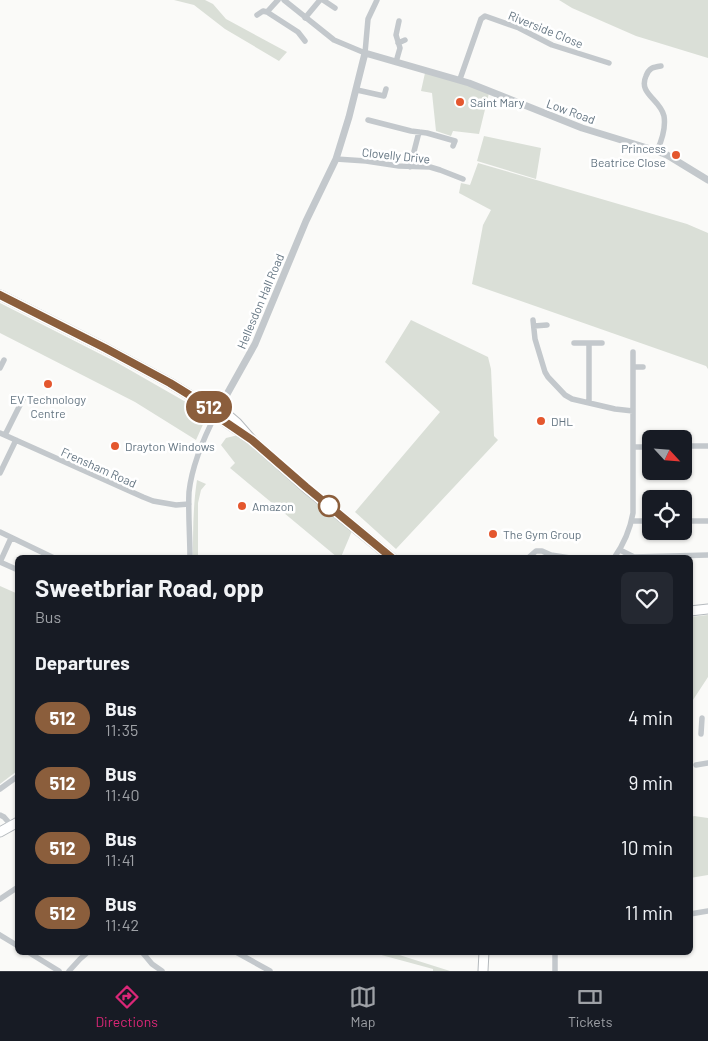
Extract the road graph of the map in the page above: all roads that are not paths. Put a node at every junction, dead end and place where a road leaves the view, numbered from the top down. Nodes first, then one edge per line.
1 (278, 0) edge
2 (284, 0) edge
3 (322, 0) edge
4 (377, 0) edge
5 (335, 8) dead end
6 (305, 18) junction
7 (399, 21) dead end
8 (304, 36) dead end
9 (405, 40) dead end
10 (398, 43) junction
11 (364, 53) junction
12 (396, 62) junction
13 (608, 64) dead end
14 (661, 66) dead end
15 (460, 80) junction
16 (386, 89) dead end
17 (356, 90) junction
18 (368, 120) dead end
19 (419, 132) junction
20 (454, 141) dead end
21 (658, 151) junction
22 (336, 159) junction
23 (410, 166) junction
24 (463, 179) dead end
25 (708, 180) edge
26 (0, 295) edge
27 (546, 325) dead end
28 (574, 343) dead end
29 (589, 343) junction
30 (602, 343) dead end
31 (633, 352) dead end
32 (4, 360) dead end
33 (0, 366) edge
34 (633, 367) junction
35 (643, 367) dead end
36 (24, 397) dead end
37 (589, 403) junction
38 (634, 411) junction
39 (217, 412) junction
40 (2, 434) edge
41 (16, 440) junction
42 (692, 446) edge
43 (708, 446) edge
44 (634, 447) junction
45 (642, 447) edge
46 (0, 472) edge
47 (189, 504) junction
48 (632, 521) junction
49 (642, 521) edge
50 (692, 521) edge
51 (708, 521) edge
52 (0, 532) edge
53 (11, 538) junction
54 (620, 550) junction
55 (48, 555) edge
56 (190, 555) edge
57 (388, 555) edge
58 (531, 555) edge
59 (549, 555) edge
60 (616, 555) edge
61 (630, 555) edge
62 (693, 555) edge
63 (708, 555) edge
64 (0, 562) edge
65 (15, 569) edge
66 (708, 609) edge
67 (693, 611) edge
68 (702, 718) dead end
69 (705, 726) edge
70 (701, 734) dead end
71 (708, 763) edge
72 (696, 764) dead end
73 (15, 778) edge
74 (0, 789) edge
75 (0, 815) edge
76 (14, 824) edge
77 (0, 832) edge
78 (15, 889) edge
79 (0, 899) edge
80 (708, 911) edge
81 (693, 914) edge
82 (0, 935) edge
83 (15, 944) edge
84 (33, 955) edge
85 (85, 955) edge
86 (144, 955) edge
87 (241, 955) edge
88 (484, 955) edge
89 (555, 955) edge
90 (59, 971) edge
91 (69, 971) edge
92 (162, 971) edge
93 (270, 971) edge
94 (483, 971) edge
95 (555, 971) edge

1 - 8 street
2 - 6 street
3 - 5 street
3 - 6 street
4 - 11 street
6 - 11 street
7 - 10 street
9 - 10 street
10 - 12 street
11 - 12 street, Low Road
11 - 17 street, Hellesdon Hall Road
12 - 15 street, Low Road
13 - 15 street, Riverside Close
14 - 21 street
15 - 21 street, Low Road
16 - 17 street
17 - 22 street, Hellesdon Hall Road
18 - 19 street
19 - 20 street
19 - 23 street
21 - 25 street, Low Road
22 - 23 street, Clovelly Drive
22 - 39 street, Hellesdon Hall Road
23 - 24 street, Clovelly Drive
26 - 39 main road
27 - 37 street
28 - 29 street
29 - 30 street
29 - 37 street
31 - 34 street
32 - 33 street
34 - 35 street
34 - 38 street
36 - 40 street, Frensham Road
37 - 38 street
38 - 44 street
39 - 47 street, Hellesdon Hall Road
39 - 57 main road
40 - 41 street, Frensham Road
41 - 46 street
41 - 47 street, Frensham Road
42 - 43 street
44 - 45 street
44 - 48 street
47 - 56 street, Hellesdon Hall Road
48 - 49 street
48 - 54 street
50 - 51 street
52 - 53 street
53 - 55 street
53 - 64 street
54 - 60 street
54 - 61 street
58 - 59 street
62 - 63 street
64 - 65 street
66 - 67 main road
68 - 69 street
69 - 70 street
71 - 72 street
73 - 74 street
75 - 76 street
76 - 77 main road
78 - 79 street
80 - 81 street
82 - 83 street
84 - 90 street
85 - 91 street
86 - 92 street
87 - 93 street
88 - 94 main road
89 - 95 street

